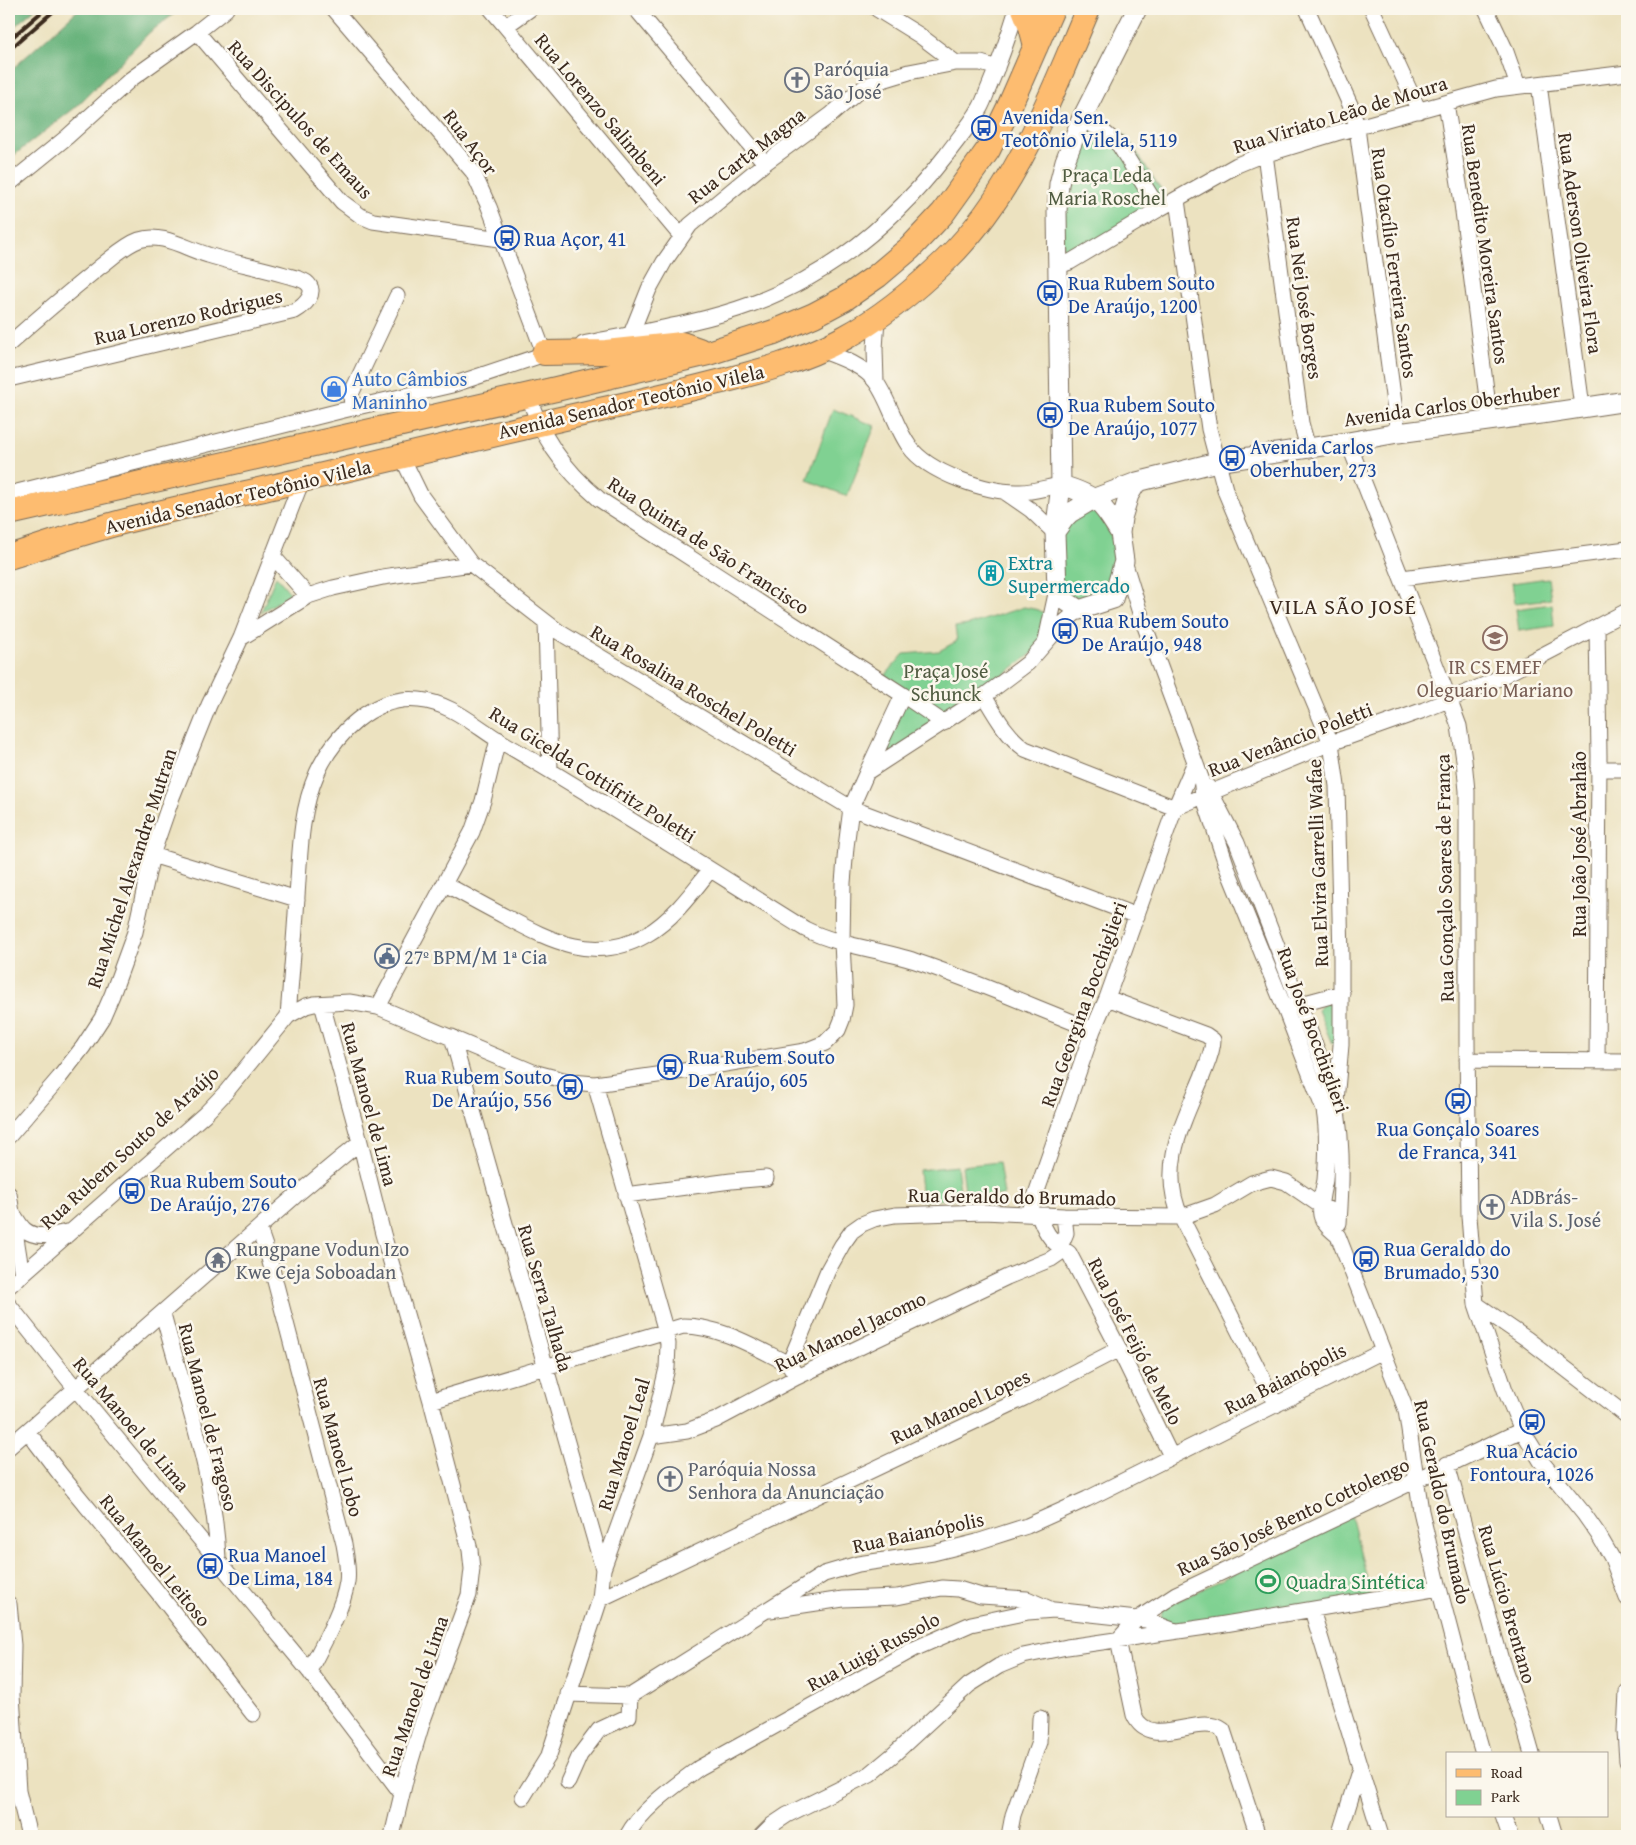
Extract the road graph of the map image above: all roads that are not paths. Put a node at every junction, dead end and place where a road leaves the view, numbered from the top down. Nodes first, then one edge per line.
1 (226, 9) edge
2 (334, 9) edge
3 (491, 9) edge
4 (530, 9) edge
5 (636, 9) edge
6 (878, 9) edge
7 (1017, 9) edge
8 (1024, 9) edge
9 (1052, 9) edge
10 (1088, 9) edge
11 (1137, 9) edge
12 (1307, 9) edge
13 (1372, 9) edge
14 (1486, 9) edge
15 (506, 26) junction
16 (197, 32) junction
17 (1036, 46) junction
18 (956, 63) junction
19 (997, 68) junction
20 (1627, 73) edge
21 (1539, 84) junction
22 (1518, 86) junction
23 (1446, 103) junction
24 (1419, 111) junction
25 (1081, 120) junction
26 (1357, 128) junction
27 (1265, 154) junction
28 (765, 163) junction
29 (9, 184) edge
30 (1177, 200) junction
31 (1159, 210) junction
32 (681, 236) junction
33 (500, 238) junction
34 (1059, 266) junction
35 (397, 296) dead end
36 (877, 318) junction
37 (631, 334) junction
38 (9, 344) edge
39 (820, 350) junction
40 (544, 353) junction
41 (708, 353) junction
42 (9, 379) edge
43 (876, 382) junction
44 (529, 396) junction
45 (1627, 400) edge
46 (1582, 407) junction
47 (352, 408) junction
48 (1490, 421) junction
49 (538, 424) junction
50 (1398, 433) junction
51 (1348, 442) junction
52 (1308, 448) junction
53 (402, 457) junction
54 (1217, 462) junction
55 (302, 480) junction
56 (1137, 482) junction
57 (1061, 485) junction
58 (1005, 492) junction
59 (9, 494) edge
60 (1095, 498) junction
61 (9, 513) edge
62 (1055, 533) junction
63 (1120, 533) junction
64 (1627, 549) edge
65 (272, 555) junction
66 (9, 557) edge
67 (1124, 561) junction
68 (471, 564) junction
69 (1402, 578) junction
70 (1056, 589) junction
71 (308, 596) junction
72 (1113, 599) junction
73 (1080, 610) junction
74 (1627, 611) edge
75 (1140, 614) junction
76 (546, 622) junction
77 (1597, 628) junction
78 (241, 638) junction
79 (1045, 644) junction
80 (903, 695) junction
81 (984, 696) junction
82 (1449, 699) junction
83 (944, 723) junction
84 (498, 739) junction
85 (1331, 744) junction
86 (1195, 762) junction
87 (550, 769) junction
88 (1598, 769) junction
89 (1627, 769) edge
90 (867, 772) junction
91 (1207, 793) junction
92 (851, 808) junction
93 (1175, 808) junction
94 (152, 855) junction
95 (710, 870) junction
96 (445, 884) junction
97 (297, 899) junction
98 (1137, 916) junction
99 (842, 942) junction
100 (1342, 993) junction
101 (1107, 998) junction
102 (322, 1004) junction
103 (378, 1007) junction
104 (1293, 1007) junction
105 (288, 1016) junction
106 (1094, 1030) junction
107 (452, 1037) junction
108 (1467, 1060) junction
109 (1597, 1061) junction
110 (1627, 1061) edge
111 (595, 1084) junction
112 (1330, 1105) junction
113 (9, 1136) edge
114 (360, 1142) junction
115 (766, 1178) dead end
116 (9, 1194) edge
117 (626, 1195) junction
118 (1321, 1206) junction
119 (13, 1214) junction
120 (1034, 1214) junction
121 (1339, 1214) junction
122 (1064, 1216) junction
123 (1181, 1217) junction
124 (258, 1229) junction
125 (70, 1231) junction
126 (1338, 1236) junction
127 (1062, 1248) junction
128 (22, 1274) junction
129 (9, 1286) edge
130 (1476, 1304) junction
131 (9, 1305) edge
132 (163, 1314) junction
133 (666, 1332) junction
134 (1119, 1349) junction
135 (1383, 1351) junction
136 (789, 1364) junction
137 (545, 1367) junction
138 (797, 1377) junction
139 (76, 1389) junction
140 (431, 1401) junction
141 (1276, 1404) junction
142 (1627, 1416) edge
143 (1522, 1430) junction
144 (28, 1432) junction
145 (651, 1436) junction
146 (9, 1447) edge
147 (1171, 1456) junction
148 (1447, 1464) junction
149 (1416, 1480) junction
150 (218, 1559) junction
151 (604, 1569) junction
152 (1439, 1588) junction
153 (1627, 1598) edge
154 (600, 1599) junction
155 (9, 1604) edge
156 (766, 1610) junction
157 (1054, 1610) junction
158 (1312, 1610) junction
159 (1136, 1620) junction
160 (1176, 1631) junction
161 (1118, 1640) junction
162 (309, 1671) junction
163 (1627, 1692) edge
164 (568, 1694) junction
165 (630, 1696) junction
166 (253, 1714) dead end
167 (1040, 1718) dead end
168 (1482, 1752) edge
169 (1531, 1752) edge
170 (1627, 1761) edge
171 (1360, 1768) junction
172 (568, 1782) dead end
173 (18, 1791) junction
174 (402, 1794) junction
175 (523, 1797) dead end
176 (9, 1807) edge
177 (1504, 1818) edge
178 (1550, 1818) edge
179 (29, 1836) edge
180 (392, 1836) edge
181 (627, 1836) edge
182 (761, 1836) edge
183 (1009, 1836) edge
184 (1258, 1836) edge
185 (1339, 1836) edge
186 (1381, 1836) edge
187 (1510, 1836) edge
188 (1555, 1836) edge

1 - 16 street
2 - 33 street, Rua Açor
3 - 15 street, Rua Lorenzo Salimbeni
4 - 15 street
5 - 28 street
6 - 18 street
7 - 19 street
8 - 17 main road
9 - 17 main road, Avenida Senador Teotônio Vilela
10 - 36 main road, Avenida Senador Teotônio Vilela
11 - 25 street
12 - 26 street, Rua Otacílio Ferreira Santos
13 - 24 street
14 - 22 street
15 - 32 street, Rua Lorenzo Salimbeni
16 - 29 street
16 - 33 street, Rua Discipulos de Emaus
17 - 41 main road, Avenida Senador Teotônio Vilela
18 - 19 street, Rua Carta Magna
18 - 28 street, Rua Carta Magna
19 - 37 street
20 - 21 street, Rua Viriato Leão de Moura
21 - 22 street, Rua Viriato Leão de Moura
21 - 46 street, Rua Aderson Oliveira Flora
22 - 23 street, Rua Viriato Leão de Moura
23 - 24 street, Rua Viriato Leão de Moura
23 - 48 street, Rua Benedito Moreira Santos
24 - 26 street, Rua Viriato Leão de Moura
25 - 31 street
25 - 34 street
26 - 27 street, Rua Viriato Leão de Moura
26 - 50 street, Rua Otacílio Ferreira Santos
27 - 30 street, Rua Viriato Leão de Moura
27 - 52 street, Rua Nei José Borges
28 - 32 street, Rua Carta Magna
30 - 31 street, Rua Viriato Leão de Moura
30 - 54 street, Rua Elvira Garrelli Wafae
31 - 34 street, Rua Viriato Leão de Moura
32 - 37 street, Rua Carta Magna
33 - 40 street, Rua Açor
34 - 57 street
35 - 47 street
36 - 39 main road, Avenida Senador Teotônio Vilela
36 - 43 street
37 - 40 street
38 - 42 street, Rua Lorenzo Rodrigues
39 - 43 street
39 - 49 main road, Avenida Senador Teotônio Vilela
40 - 41 main road
40 - 47 street
41 - 44 main road, Avenida Senador Teotônio Vilela
43 - 58 street
44 - 49 street, Rua Quinta de São Francisco
44 - 61 main road, Avenida Senador Teotônio Vilela
45 - 46 street, Avenida Carlos Oberhuber
46 - 48 street, Avenida Carlos Oberhuber
47 - 59 street
48 - 50 street, Avenida Carlos Oberhuber
49 - 53 main road, Avenida Senador Teotônio Vilela
49 - 80 street, Rua Quinta de São Francisco
50 - 51 street, Avenida Carlos Oberhuber
51 - 52 street, Avenida Carlos Oberhuber
51 - 69 street, Rua Gonçalo Soares de França
52 - 54 street, Avenida Carlos Oberhuber
53 - 55 main road, Avenida Senador Teotônio Vilela
53 - 68 street, Rua Rosalina Roschel Poletti
54 - 56 street, Avenida Carlos Oberhuber
54 - 85 street, Rua Elvira Garrelli Wafae
55 - 65 street, Rua Michel Alexandre Mutran
55 - 66 main road, Avenida Senador Teotônio Vilela
56 - 60 street, Avenida Carlos Oberhuber
56 - 63 street
57 - 58 street
57 - 60 street
57 - 62 street
58 - 62 street
60 - 62 street
60 - 63 street
62 - 70 street
63 - 67 street
64 - 69 street
65 - 71 street
65 - 78 street, Rua Michel Alexandre Mutran
67 - 72 street
67 - 75 street
68 - 71 street
68 - 76 street, Rua Rosalina Roschel Poletti
69 - 82 street, Rua Gonçalo Soares de França
70 - 73 street
70 - 79 street
71 - 78 street
72 - 73 street
72 - 75 street
73 - 79 street
74 - 77 street, Rua Venâncio Poletti
75 - 86 street
76 - 87 street
76 - 92 street, Rua Rosalina Roschel Poletti
77 - 82 street, Rua Venâncio Poletti
77 - 88 street, Rua João José Abrahão
78 - 94 street, Rua Michel Alexandre Mutran
79 - 81 street
80 - 83 street, Rua Quinta de São Francisco
80 - 90 street
81 - 83 street
81 - 93 street
82 - 85 street, Rua Venâncio Poletti
82 - 108 street, Rua Gonçalo Soares de França
83 - 90 street
84 - 87 street, Rua Gicelda Cottifritz Poletti
84 - 96 street
84 - 97 street, Rua Gicelda Cottifritz Poletti
85 - 91 street, Rua Venâncio Poletti
85 - 100 street, Rua Elvira Garrelli Wafae
86 - 91 street
86 - 93 street, Rua Georgina Bocchiglieri
87 - 95 street, Rua Gicelda Cottifritz Poletti
88 - 89 street
88 - 109 street, Rua João José Abrahão
90 - 92 street, Rua Rubem Souto de Araújo
91 - 93 street, Rua Venâncio Poletti
91 - 104 street, Rua José Bocchiglieri
92 - 98 street, Rua Rosalina Roschel Poletti
92 - 99 street, Rua Rubem Souto de Araújo
93 - 98 street, Rua Georgina Bocchiglieri
94 - 97 street
94 - 113 street, Rua Michel Alexandre Mutran
95 - 96 street
95 - 99 street, Rua Gicelda Cottifritz Poletti
96 - 103 street
97 - 105 street, Rua Gicelda Cottifritz Poletti
98 - 101 street, Rua Georgina Bocchiglieri
99 - 106 street, Rua Gicelda Cottifritz Poletti
99 - 111 street, Rua Rubem Souto de Araújo
100 - 104 street
100 - 112 street, Rua Elvira Garrelli Wafae
101 - 106 street, Rua Georgina Bocchiglieri
101 - 123 street
102 - 103 street, Rua Rubem Souto de Araújo
102 - 105 street, Rua Rubem Souto de Araújo
102 - 114 street, Rua Manoel de Lima
103 - 107 street, Rua Rubem Souto de Araújo
104 - 112 street, Rua José Bocchiglieri
105 - 125 street, Rua Rubem Souto de Araújo
106 - 120 street, Rua Georgina Bocchiglieri
107 - 111 street, Rua Rubem Souto de Araújo
107 - 137 street, Rua Serra Talhada
108 - 109 street
108 - 130 street, Rua Gonçalo Soares de França
109 - 110 street
111 - 117 street, Rua Manoel Leal
112 - 118 street, Rua José Bocchiglieri
112 - 121 street, Rua José Bocchiglieri
114 - 124 street
114 - 140 street, Rua Manoel de Lima
115 - 117 street
116 - 119 street
117 - 133 street, Rua Manoel Leal
118 - 121 street, Rua Geraldo do Brumado
118 - 123 street, Rua Geraldo do Brumado
118 - 126 street, Rua José Bocchiglieri
119 - 125 street
119 - 128 street
120 - 122 street, Rua Geraldo do Brumado
120 - 127 street, Rua José Feijó de Melo
120 - 136 street, Rua Geraldo do Brumado
121 - 126 street, Rua José Bocchiglieri
122 - 123 street, Rua Geraldo do Brumado
122 - 127 street, Rua José Feijó de Melo
123 - 141 street
124 - 132 street
124 - 162 street, Rua Manoel Lobo
125 - 128 street, Rua Rubem Souto de Araújo
126 - 135 street, Rua Geraldo do Brumado
127 - 134 street, Rua José Feijó de Melo
127 - 138 street, Rua Manoel Jacomo
128 - 129 street, Rua Rubem Souto de Araújo
130 - 142 street
130 - 143 street, Rua Gonçalo Soares de França
131 - 139 street, Rua Manoel de Lima
132 - 139 street
132 - 150 street, Rua Manoel de Fragoso
133 - 136 street
133 - 137 street
133 - 145 street, Rua Manoel Leal
134 - 147 street, Rua José Feijó de Melo
134 - 154 street, Rua Manoel Lopes
135 - 141 street, Rua Baianópolis
135 - 149 street, Rua Geraldo do Brumado
136 - 138 street
137 - 140 street
137 - 151 street, Rua Serra Talhada
138 - 145 street, Rua Manoel Jacomo
139 - 144 street
139 - 150 street, Rua Manoel de Lima
140 - 174 street, Rua Manoel de Lima
141 - 147 street, Rua Baianópolis
143 - 148 street, Rua São José Bento Cottolengo
143 - 153 street, Rua Gonçalo Soares de França
144 - 146 street
144 - 166 street, Rua Manoel Leitoso
145 - 151 street, Rua Manoel Leal
147 - 156 street, Rua Baianópolis
148 - 149 street, Rua São José Bento Cottolengo
148 - 169 street, Rua Lúcio Brentano
149 - 152 street, Rua Geraldo do Brumado
149 - 159 street, Rua São José Bento Cottolengo
150 - 162 street, Rua Manoel de Lima
151 - 154 street, Rua Manoel Leal
152 - 158 street
152 - 168 street, Rua Geraldo do Brumado
154 - 164 street, Rua Manoel Leal
155 - 173 street
156 - 157 street
156 - 165 street, Rua Baianópolis
157 - 159 street, Rua Luigi Russolo
157 - 181 street, Rua Luigi Russolo
158 - 160 street
158 - 171 street
159 - 160 street, Rua Luigi Russolo
159 - 161 street, Rua São José Bento Cottolengo
160 - 161 street
161 - 182 street
161 - 184 street
162 - 174 street, Rua Manoel de Lima
163 - 170 street
164 - 165 street
164 - 175 street, Rua Manoel Leal
165 - 172 street
167 - 183 street
171 - 185 street
171 - 186 street
173 - 176 street
173 - 179 street
174 - 180 street
177 - 187 street
178 - 188 street

